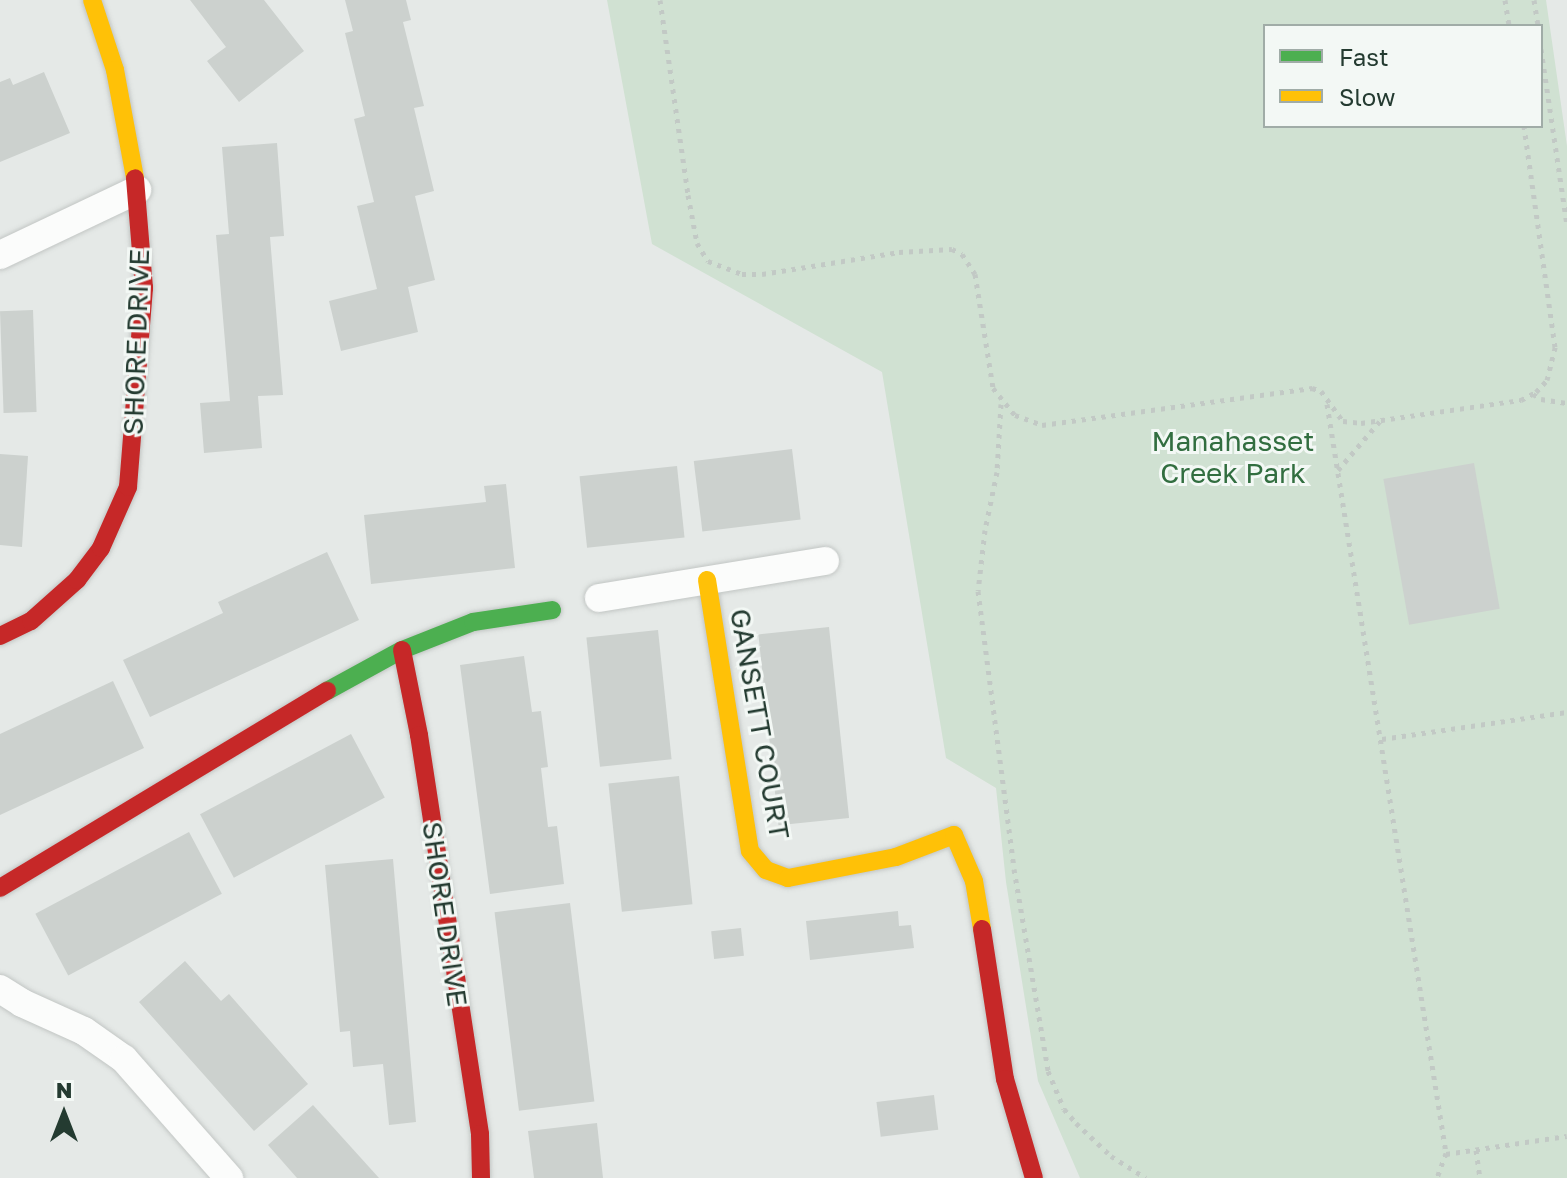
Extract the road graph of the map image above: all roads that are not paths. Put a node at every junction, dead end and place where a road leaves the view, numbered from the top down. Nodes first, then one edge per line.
1 (92, 0) edge
2 (137, 190) junction
3 (0, 255) edge
4 (825, 561) dead end
5 (707, 580) junction
6 (599, 598) dead end
7 (552, 610) dead end
8 (0, 636) edge
9 (402, 650) junction
10 (0, 888) edge
11 (0, 989) edge
12 (229, 1178) edge
13 (481, 1178) edge
14 (1034, 1178) edge

1 - 2 street, SHORE DRIVE
2 - 3 street
2 - 8 street, SHORE DRIVE
4 - 5 street
5 - 6 street
5 - 14 street, GANSETT COURT
7 - 9 street
9 - 10 street
9 - 13 street, SHORE DRIVE
11 - 12 street

